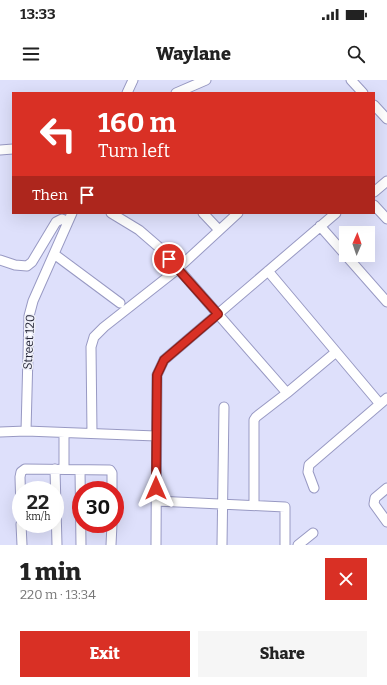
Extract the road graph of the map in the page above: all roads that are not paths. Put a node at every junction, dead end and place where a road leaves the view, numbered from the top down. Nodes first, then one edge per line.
1 (133, 80) edge
2 (206, 80) edge
3 (351, 80) edge
4 (127, 92) edge
5 (178, 92) edge
6 (362, 92) edge
7 (375, 106) edge
8 (387, 119) edge
9 (12, 149) edge
10 (0, 150) edge
11 (387, 181) edge
12 (375, 191) edge
13 (375, 206) edge
14 (72, 214) edge
15 (113, 214) edge
16 (204, 214) edge
17 (237, 214) edge
18 (335, 214) edge
19 (387, 219) edge
20 (68, 222) junction
21 (320, 226) junction
22 (219, 230) junction
23 (54, 254) junction
24 (0, 260) edge
25 (178, 269) junction
26 (268, 271) junction
27 (387, 302) edge
28 (120, 303) dead end
29 (218, 314) junction
30 (336, 352) junction
31 (287, 393) junction
32 (383, 401) edge
33 (224, 407) dead end
34 (0, 432) edge
35 (26, 432) junction
36 (64, 433) junction
37 (92, 434) junction
38 (156, 436) junction
39 (60, 469) junction
40 (80, 470) junction
41 (21, 481) edge
42 (112, 481) edge
43 (314, 488) dead end
44 (387, 488) edge
45 (156, 501) junction
46 (222, 504) junction
47 (254, 505) junction
48 (387, 522) edge
49 (21, 533) edge
50 (112, 533) edge
51 (313, 533) dead end
52 (22, 545) edge
53 (57, 545) edge
54 (81, 545) edge
55 (112, 545) edge
56 (156, 545) edge
57 (222, 545) edge
58 (285, 545) edge
59 (298, 545) edge

1 - 4 street
2 - 5 street
3 - 6 street
7 - 8 street
9 - 10 street
11 - 12 street
13 - 19 street
14 - 20 street, Street 120
15 - 25 street
16 - 22 street
17 - 22 street
18 - 21 street
20 - 23 street, Street 120
20 - 24 street
21 - 26 street
21 - 27 street
22 - 25 street
23 - 28 street
23 - 35 street, Street 120
25 - 29 street
25 - 37 street
26 - 29 street
26 - 30 street
29 - 31 street
29 - 38 street
30 - 31 street
30 - 32 street
31 - 47 street
32 - 43 street
33 - 46 street
34 - 35 street
35 - 36 street
36 - 37 street
36 - 39 street
37 - 38 street
38 - 45 street
39 - 40 street
39 - 41 street
39 - 53 street
40 - 42 street
40 - 54 street
44 - 48 street
45 - 46 street
45 - 56 street
46 - 47 street
46 - 57 street
47 - 58 street
49 - 52 street
50 - 55 street
51 - 59 street

